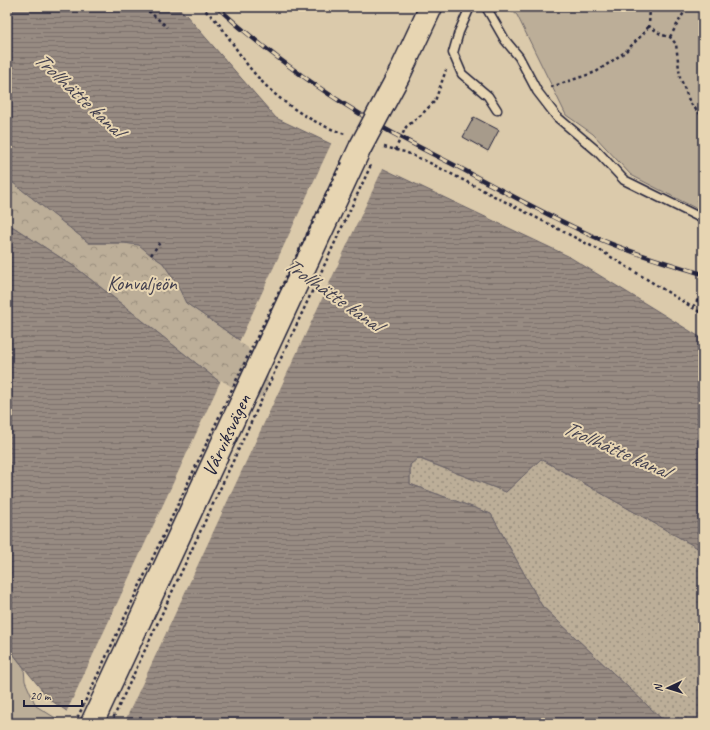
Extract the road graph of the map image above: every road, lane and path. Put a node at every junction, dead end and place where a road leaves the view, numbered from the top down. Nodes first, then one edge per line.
1 (144, 7) edge
2 (202, 7) edge
3 (431, 7) edge
4 (470, 7) edge
5 (486, 7) edge
6 (650, 7) edge
7 (687, 7) edge
8 (649, 26) junction
9 (167, 27) dead end
10 (670, 37) junction
11 (453, 53) junction
12 (537, 91) junction
13 (497, 110) dead end
14 (703, 117) edge
15 (381, 146) dead end
16 (395, 150) junction
17 (356, 151) junction
18 (703, 182) edge
19 (695, 214) junction
20 (703, 218) edge
21 (161, 242) dead end
22 (151, 255) dead end
23 (703, 292) edge
24 (693, 307) junction
25 (703, 314) edge
26 (7, 720) edge
27 (10, 723) edge
28 (75, 723) edge
29 (92, 723) edge
30 (110, 723) edge

1 - 9 path
2 - 17 path
3 - 17 street, Vårviksvägen, bridge
4 - 11 lane
5 - 12 lane
6 - 8 path
7 - 10 path
8 - 10 path
8 - 12 path
10 - 14 path
11 - 13 lane
11 - 16 path
12 - 19 lane
15 - 16 path
16 - 24 path
17 - 28 path, bridge
17 - 29 street, Vårviksvägen
17 - 30 path, bridge
18 - 19 path
19 - 20 lane
21 - 22 path
23 - 24 path
24 - 25 path
26 - 27 path

